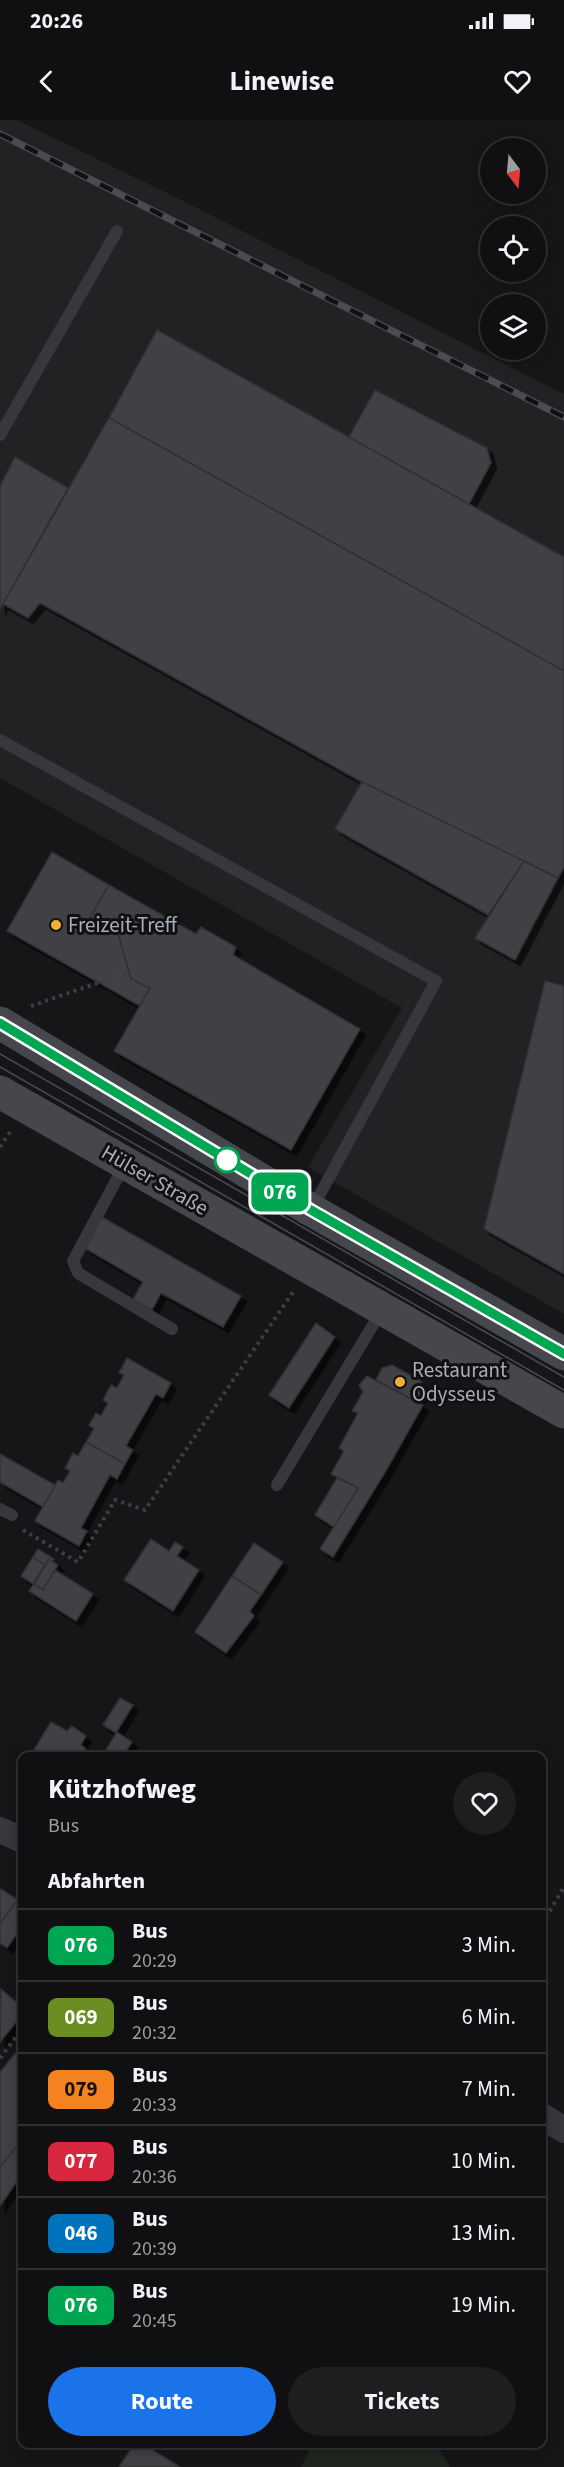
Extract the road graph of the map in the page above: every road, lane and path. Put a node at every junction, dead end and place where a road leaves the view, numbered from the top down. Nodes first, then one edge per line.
1 (117, 231) dead end
2 (0, 435) edge
3 (0, 740) edge
4 (129, 972) dead end
5 (35, 1004) dead end
6 (0, 1023) edge
7 (0, 1092) edge
8 (126, 1163) junction
9 (311, 1210) junction
10 (309, 1268) junction
11 (382, 1309) junction
12 (172, 1329) dead end
13 (564, 1354) edge
14 (564, 1412) edge
15 (277, 1485) dead end
16 (0, 1509) edge
17 (12, 1515) joint
18 (0, 1830) edge
19 (18, 1838) edge
20 (564, 1887) edge
21 (546, 1917) edge
22 (18, 2034) edge
23 (0, 2058) edge
24 (546, 2119) edge
25 (564, 2130) edge

1 - 2 lane
3 - 9 lane
4 - 5 path
6 - 9 street
7 - 8 street, Hülser Straße
8 - 10 street, Hülser Straße
8 - 12 lane
9 - 13 street
10 - 11 street, Hülser Straße
10 - 17 path
11 - 14 street, Hülser Straße
11 - 15 lane
16 - 17 lane
18 - 19 street
20 - 21 path
22 - 23 path
24 - 25 street

